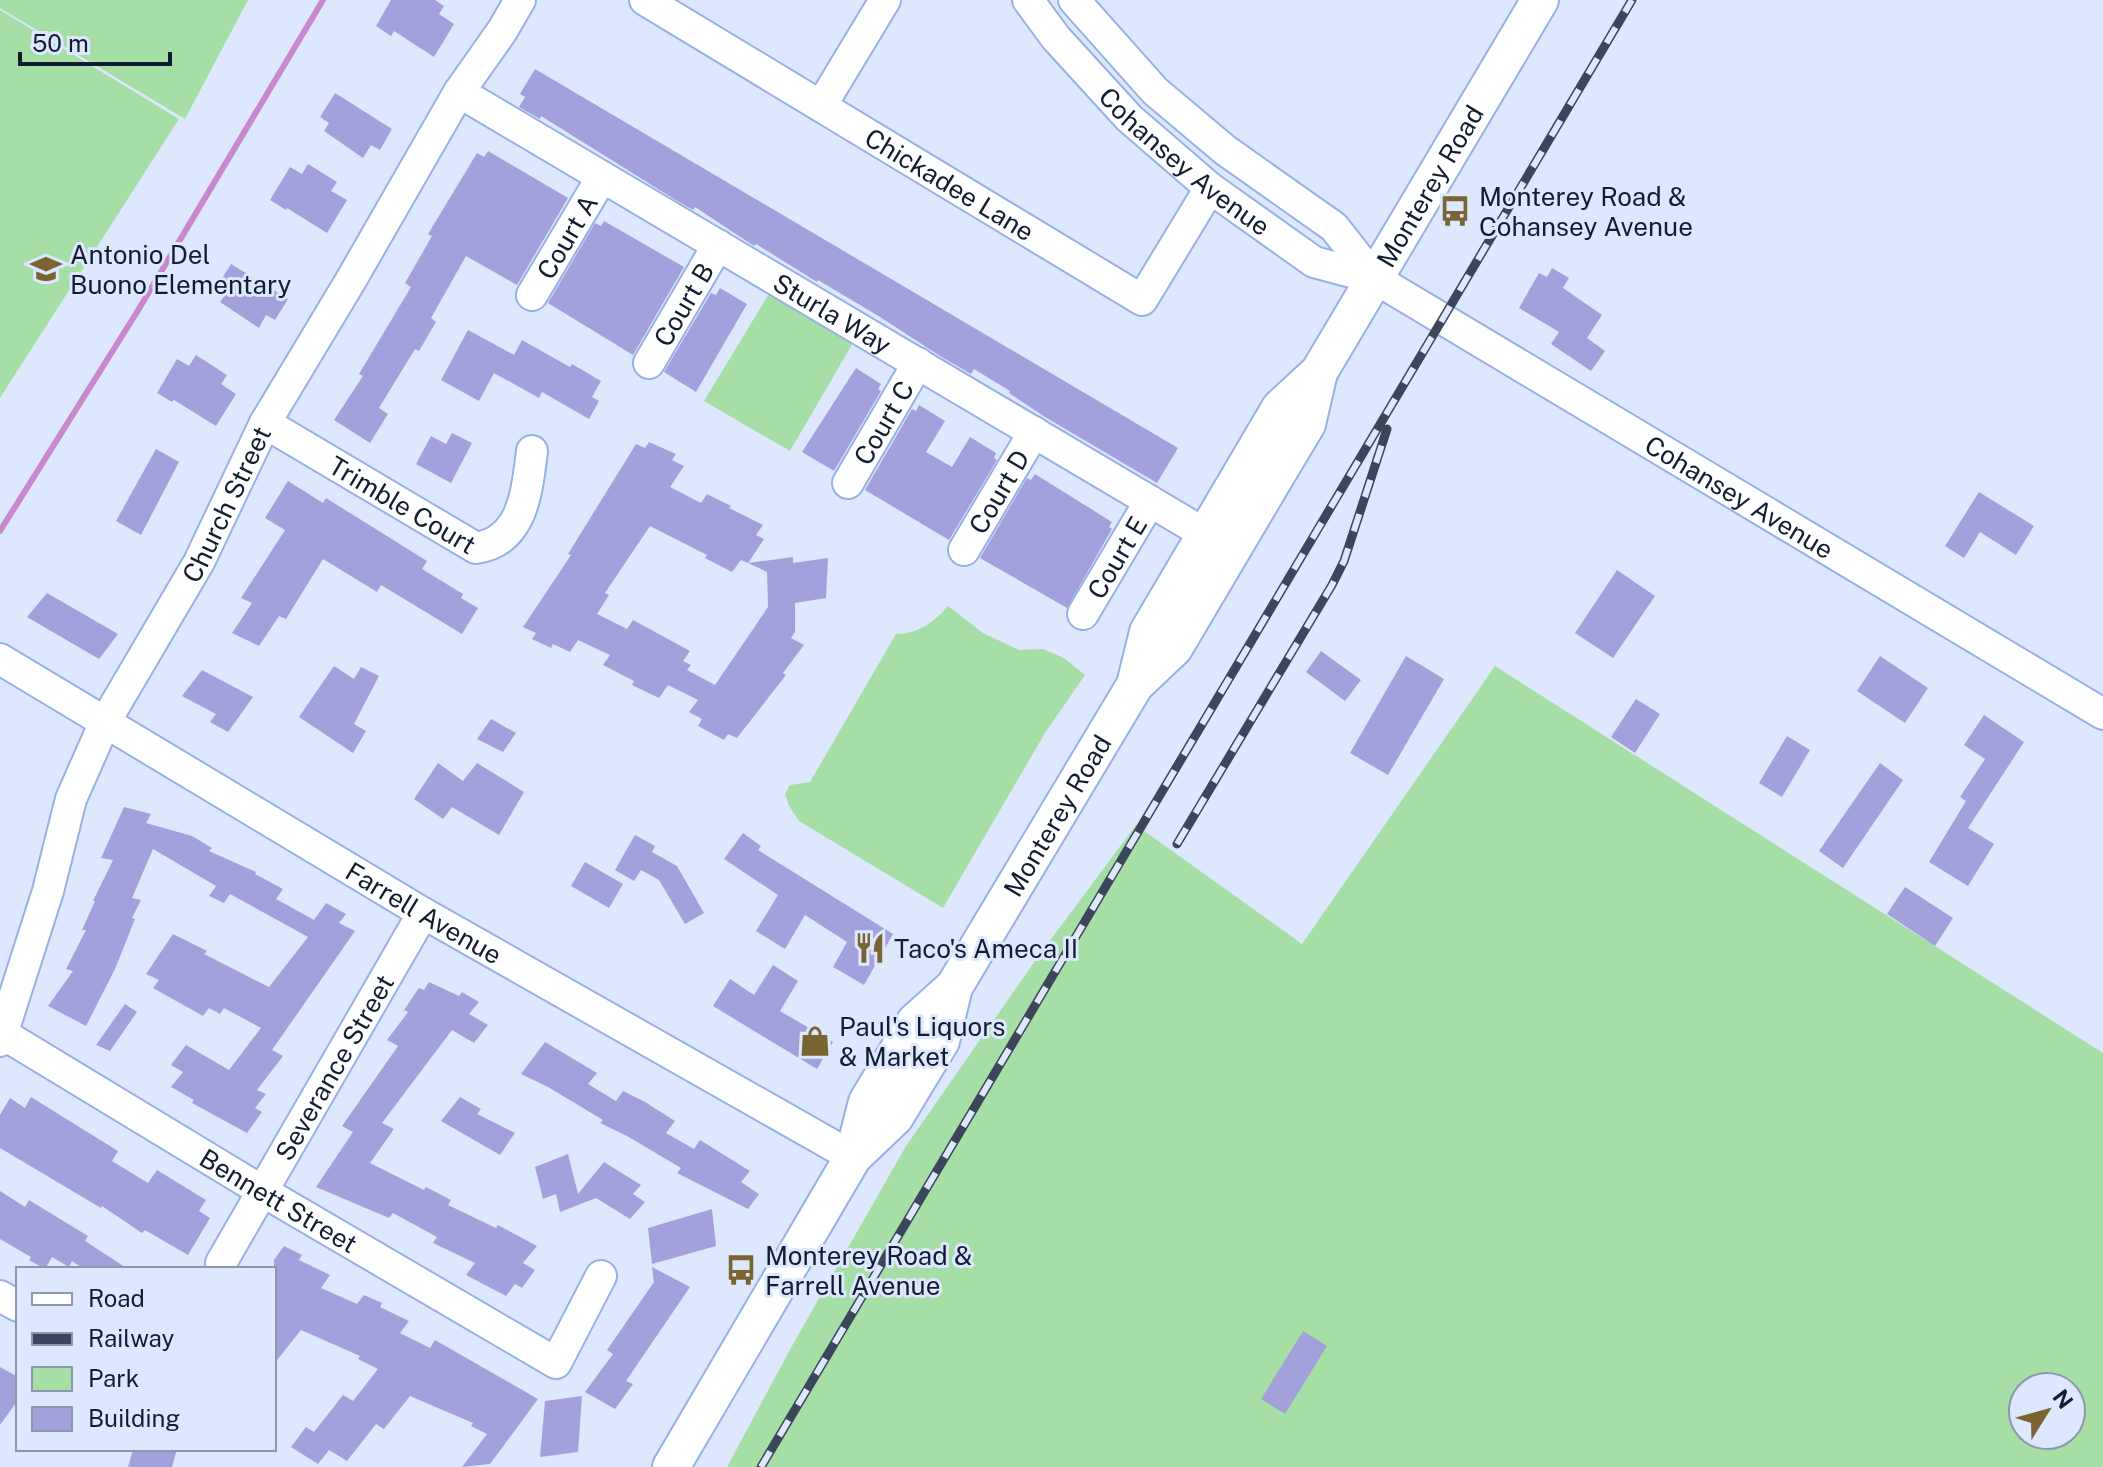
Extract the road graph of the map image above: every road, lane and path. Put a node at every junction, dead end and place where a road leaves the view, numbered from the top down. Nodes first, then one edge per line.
1 (520, 0) edge
2 (645, 0) edge
3 (885, 0) edge
4 (1028, 0) edge
5 (1074, 0) edge
6 (1540, 0) edge
7 (459, 92) junction
8 (821, 106) junction
9 (602, 177) junction
10 (1210, 188) junction
11 (718, 245) junction
12 (1374, 278) junction
13 (532, 295) dead end
14 (649, 363) dead end
15 (918, 363) junction
16 (1319, 372) junction
17 (265, 423) junction
18 (1034, 432) junction
19 (532, 451) dead end
20 (848, 483) dead end
21 (1150, 501) junction
22 (1207, 535) junction
23 (964, 550) dead end
24 (1083, 614) dead end
25 (6, 662) edge
26 (1135, 685) junction
27 (2103, 714) edge
28 (105, 722) junction
29 (423, 913) junction
30 (2, 1038) edge
31 (853, 1157) junction
32 (262, 1191) junction
33 (221, 1263) dead end
34 (601, 1276) dead end
35 (671, 1467) edge

1 - 7 street, Church Street
2 - 8 street, Chickadee Lane
3 - 8 street
4 - 10 street, Cohansey Avenue
5 - 12 street, Cohansey Avenue
6 - 12 main road, Monterey Road
7 - 9 street, Sturla Way
7 - 17 street, Church Street
8 - 10 street, Chickadee Lane
9 - 11 street, Sturla Way
9 - 13 street, Court A
10 - 12 street, Cohansey Avenue
11 - 14 street, Court B
11 - 15 street, Sturla Way
12 - 16 main road, Monterey Road
12 - 27 street, Cohansey Avenue
15 - 18 street, Sturla Way
15 - 20 street, Court C
16 - 22 main road, Monterey Road
16 - 26 main road, Monterey Road
17 - 19 street, Trimble Court
17 - 28 street, Church Street
18 - 21 street, Sturla Way
18 - 23 street, Court D
21 - 22 street, Sturla Way
21 - 24 street, Court E
22 - 26 main road, Monterey Road
25 - 28 street, Farrell Avenue
26 - 31 main road, Monterey Road
28 - 29 street, Farrell Avenue
28 - 30 street, Church Street
29 - 31 street, Farrell Avenue
29 - 32 street, Severance Street
30 - 32 street, Bennett Street
31 - 35 main road, Monterey Road
32 - 33 street, Severance Street
32 - 34 street, Bennett Street

